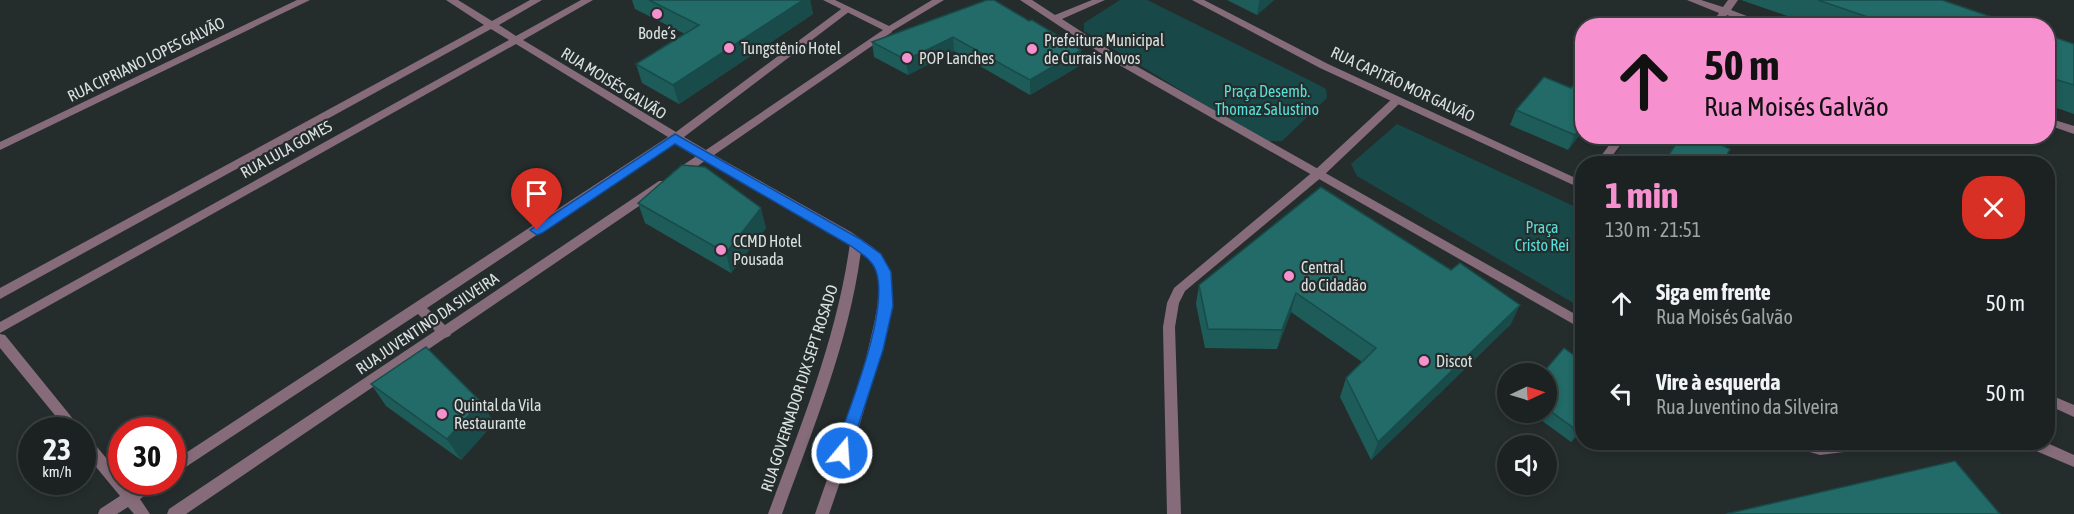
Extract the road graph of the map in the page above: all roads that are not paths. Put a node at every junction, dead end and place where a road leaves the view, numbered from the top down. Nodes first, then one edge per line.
1 (304, 0) edge
2 (451, 0) edge
3 (537, 0) edge
4 (588, 0) edge
5 (828, 0) edge
6 (857, 0) edge
7 (939, 0) edge
8 (1025, 0) edge
9 (1100, 0) edge
10 (1197, 0) edge
11 (1692, 0) edge
12 (1733, 0) edge
13 (1213, 3) edge
14 (847, 9) junction
15 (1727, 11) junction
16 (1721, 18) edge
17 (1746, 18) edge
18 (1054, 19) junction
19 (491, 24) junction
20 (889, 30) junction
21 (514, 40) junction
22 (1397, 100) junction
23 (2055, 123) edge
24 (2074, 130) edge
25 (675, 138) junction
26 (1616, 144) edge
27 (0, 146) edge
28 (705, 156) junction
29 (1606, 156) edge
30 (1319, 173) junction
31 (1575, 181) edge
32 (856, 242) junction
33 (0, 294) edge
34 (419, 309) junction
35 (1575, 320) edge
36 (0, 328) edge
37 (445, 333) junction
38 (0, 339) edge
39 (2055, 402) edge
40 (2074, 411) edge
41 (64, 417) edge
42 (2048, 450) edge
43 (96, 457) edge
44 (186, 461) edge
45 (2074, 461) edge
46 (133, 495) edge
47 (130, 497) junction
48 (105, 514) edge
49 (143, 514) edge
50 (174, 514) edge
51 (775, 514) edge
52 (822, 514) edge
53 (1174, 514) edge

1 - 27 street, RUA CIPRIANO LOPES GALVÃO
2 - 19 street, RUA MOISÉS GALVÃO
3 - 19 street, RUA LULA GOMES
4 - 21 street, RUA LULA GOMES
5 - 14 street
6 - 14 street, RUA JUVENTINO DA SILVEIRA
7 - 20 street, RUA JUVENTINO DA SILVEIRA
8 - 18 street
9 - 18 street
10 - 13 street, RUA CAPITÃO MOR GALVÃO
11 - 15 street
12 - 15 street
13 - 22 street, RUA CAPITÃO MOR GALVÃO
14 - 20 street
14 - 25 street, RUA JUVENTINO DA SILVEIRA
15 - 16 street
15 - 17 street
18 - 30 street
19 - 21 street, RUA MOISÉS GALVÃO
19 - 33 street, RUA LULA GOMES
20 - 28 street, RUA JUVENTINO DA SILVEIRA
21 - 25 street, RUA MOISÉS GALVÃO
21 - 36 street, RUA LULA GOMES
22 - 30 street
22 - 31 street, RUA CAPITÃO MOR GALVÃO
23 - 24 street
25 - 28 street, RUA MOISÉS GALVÃO
25 - 34 street, RUA JUVENTINO DA SILVEIRA
26 - 29 street
28 - 32 street, RUA MOISÉS GALVÃO
28 - 37 street, RUA JUVENTINO DA SILVEIRA
30 - 35 street
30 - 53 street
32 - 51 street, RUA GOVERNADOR DIX SEPT ROSADO
32 - 52 street
34 - 37 street
34 - 44 street, RUA JUVENTINO DA SILVEIRA
37 - 50 street, RUA JUVENTINO DA SILVEIRA
38 - 41 street
39 - 40 street
42 - 45 street
43 - 47 street
46 - 47 street
47 - 48 street
47 - 49 street

